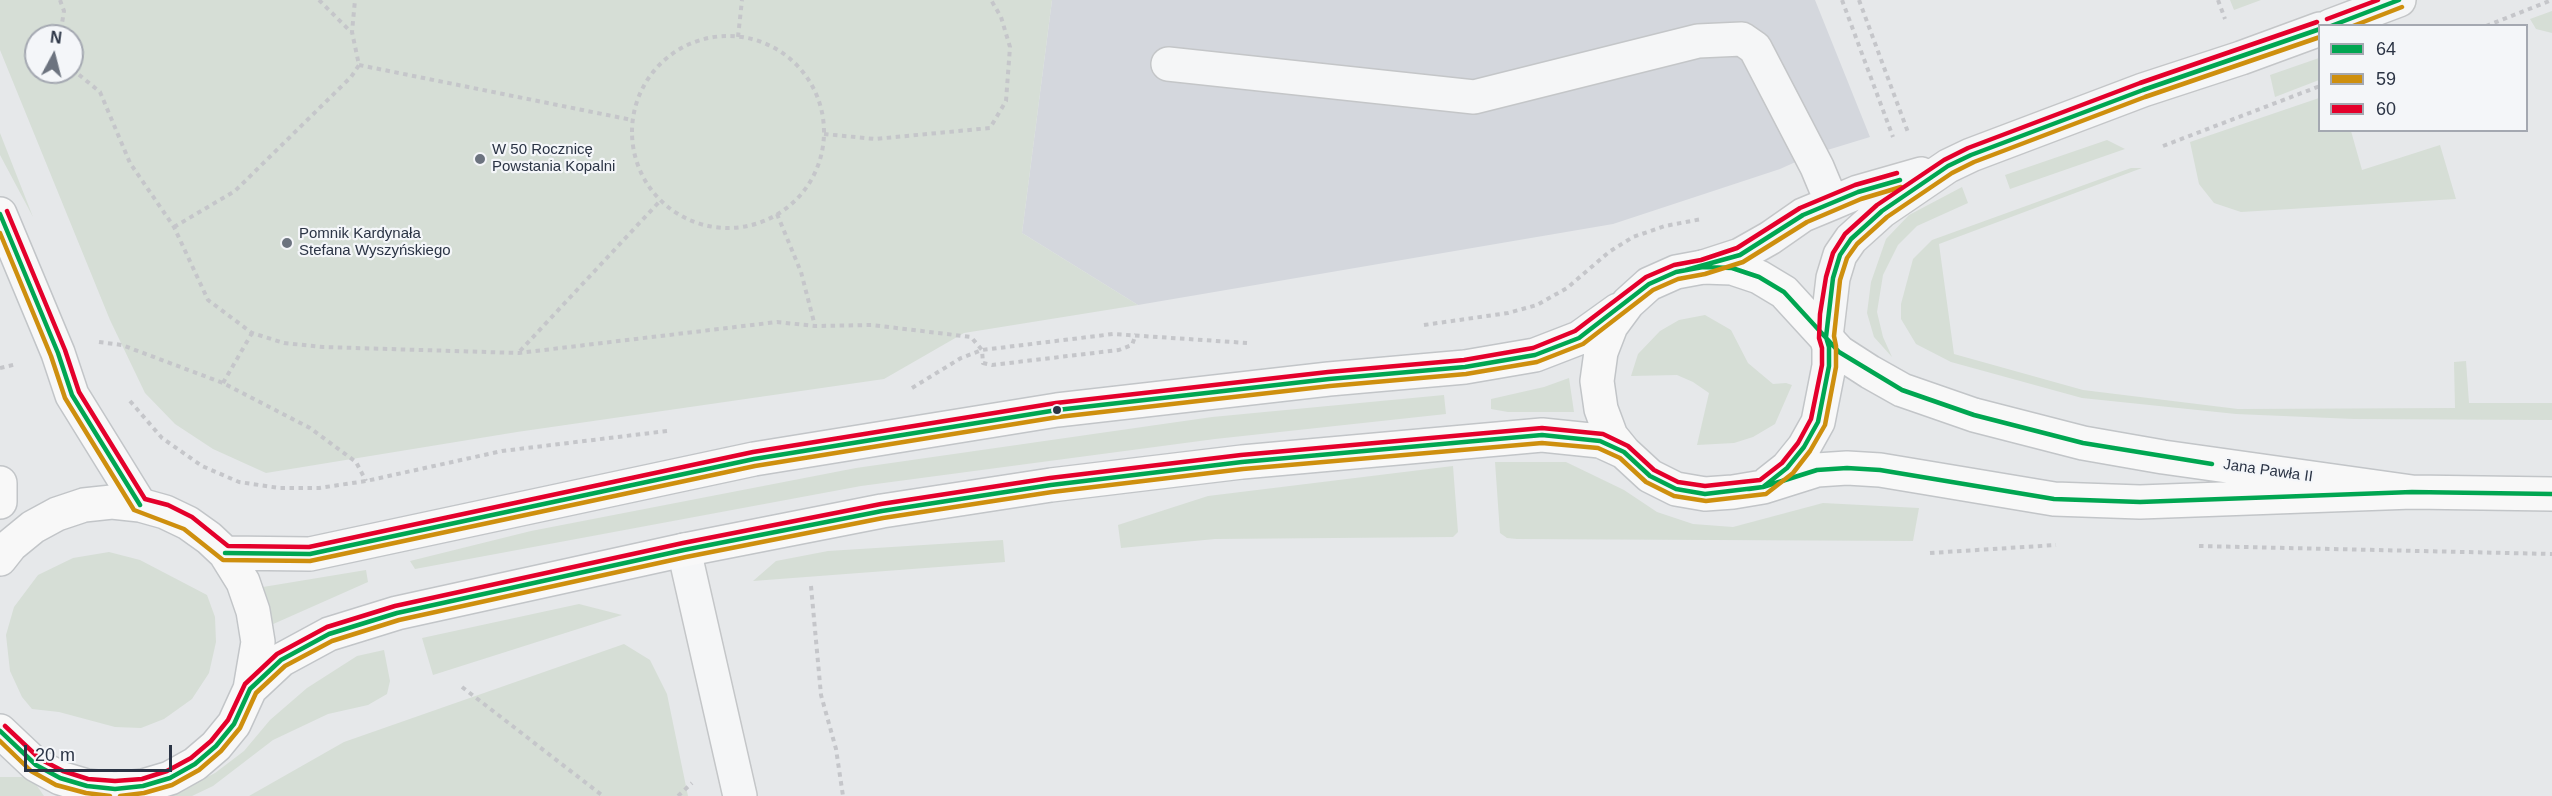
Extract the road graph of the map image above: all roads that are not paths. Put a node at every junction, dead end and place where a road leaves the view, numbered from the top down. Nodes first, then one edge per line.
1 (2399, 0) edge
2 (2335, 24) edge
3 (2318, 29) edge
4 (1168, 64) dead end
5 (1948, 166) junction
6 (1832, 202) junction
7 (0, 214) edge
8 (1703, 267) junction
9 (1628, 303) junction
10 (1826, 337) junction
11 (1624, 452) junction
12 (0, 483) edge
13 (1763, 487) junction
14 (2412, 492) junction
15 (2552, 494) edge
16 (0, 502) edge
17 (140, 505) junction
18 (684, 550) junction
19 (225, 553) junction
20 (0, 559) edge
21 (250, 689) junction
22 (4, 739) edge
23 (61, 787) edge
24 (139, 791) edge
25 (740, 796) edge

1 - 2 street
3 - 5 street
4 - 6 street
5 - 6 street
5 - 10 street
6 - 8 street
7 - 17 main road
8 - 9 main road, Jana Pawła II
8 - 10 main road, Jana Pawła II
9 - 11 main road
9 - 19 main road
10 - 13 main road
10 - 14 main road, Jana Pawła II
11 - 13 main road, Jana Pawła II
11 - 18 main road
12 - 16 main road
13 - 14 main road, Jana Pawła II
14 - 15 main road, Jana Pawła II
17 - 19 main road
17 - 20 main road
18 - 21 main road
18 - 25 street
19 - 21 main road
21 - 24 main road
22 - 23 main road
23 - 24 main road

